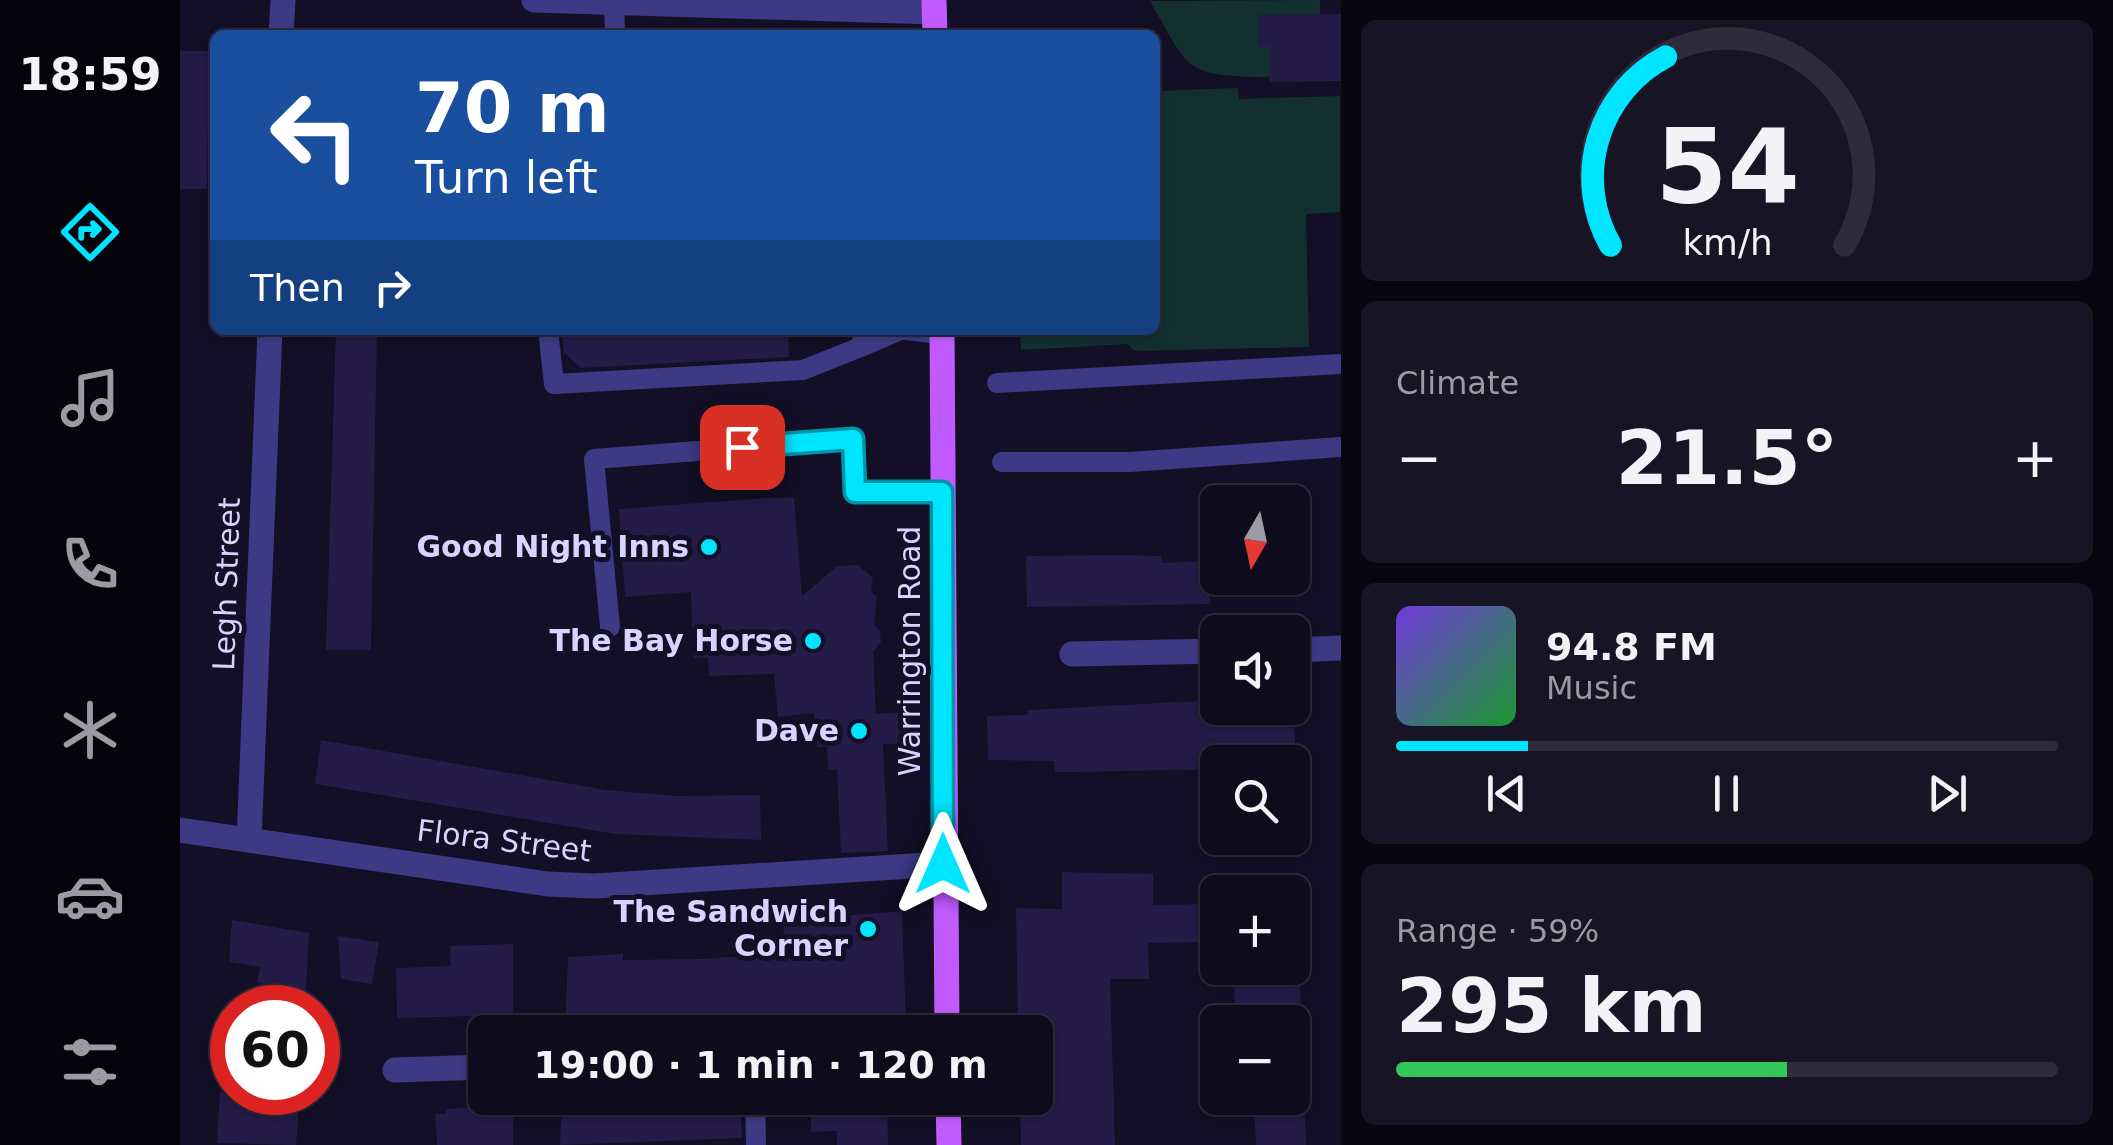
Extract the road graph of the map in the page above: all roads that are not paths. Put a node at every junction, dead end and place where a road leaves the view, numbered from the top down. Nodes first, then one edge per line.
1 (283, 0) edge
2 (534, 0) edge
3 (614, 2) edge
4 (934, 16) edge
5 (282, 30) edge
6 (615, 30) edge
7 (270, 335) edge
8 (549, 335) edge
9 (942, 335) edge
10 (863, 338) edge
11 (1340, 364) edge
12 (996, 383) dead end
13 (1340, 447) edge
14 (1002, 462) dead end
15 (942, 492) junction
16 (610, 627) dead end
17 (1340, 648) edge
18 (1310, 649) edge
19 (1200, 651) edge
20 (1072, 654) dead end
21 (180, 830) edge
22 (249, 840) junction
23 (943, 864) junction
24 (947, 1015) edge
25 (468, 1068) edge
26 (395, 1070) dead end
27 (755, 1115) edge
28 (948, 1115) edge
29 (756, 1145) edge
30 (949, 1145) edge

1 - 5 street
2 - 3 street
3 - 4 street
3 - 6 lane
7 - 22 street, Legh Street
8 - 10 lane
9 - 15 main road, Warrington Road
11 - 12 lane
13 - 14 lane
15 - 16 lane
15 - 23 main road, Warrington Road
17 - 18 street
19 - 20 street
21 - 22 street, Flora Street
22 - 23 street, Flora Street
23 - 24 main road, Warrington Road
25 - 26 street
27 - 29 lane
28 - 30 main road

